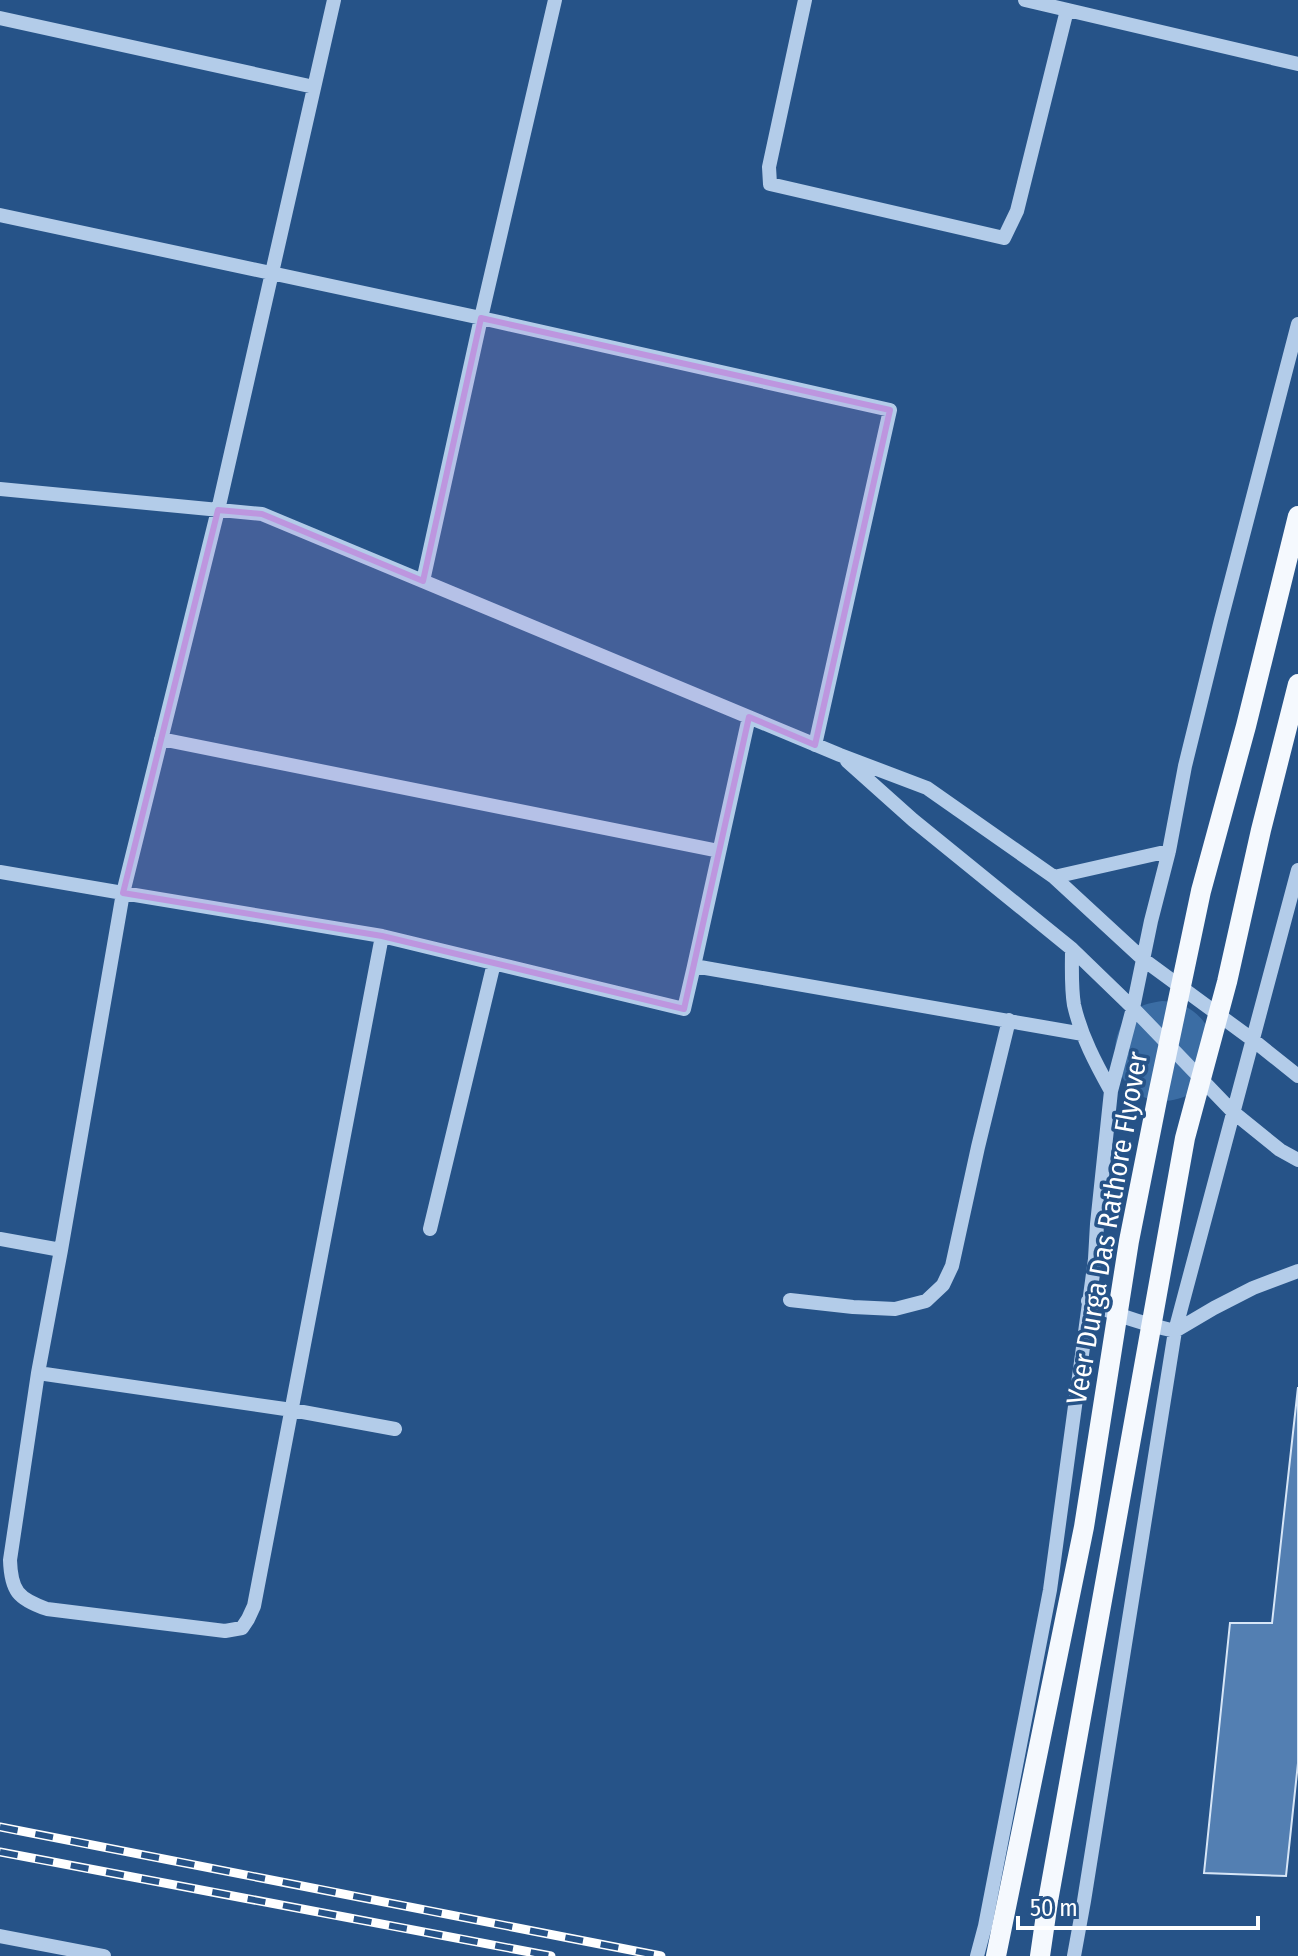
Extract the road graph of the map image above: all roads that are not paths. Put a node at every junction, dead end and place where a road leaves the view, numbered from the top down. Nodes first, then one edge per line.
1 (334, 0) edge
2 (555, 0) edge
3 (805, 0) edge
4 (1025, 0) edge
5 (1067, 10) junction
6 (0, 18) edge
7 (1298, 64) edge
8 (314, 87) junction
9 (0, 215) edge
10 (272, 272) junction
11 (481, 318) junction
12 (1298, 324) edge
13 (0, 489) edge
14 (218, 510) junction
15 (1298, 516) edge
16 (423, 581) junction
17 (1298, 684) edge
18 (749, 717) junction
19 (161, 739) junction
20 (815, 745) junction
21 (840, 755) junction
22 (719, 851) junction
23 (1169, 851) junction
24 (0, 872) edge
25 (1054, 877) junction
26 (1297, 879) edge
27 (123, 893) junction
28 (382, 936) junction
29 (1072, 949) junction
30 (1144, 960) junction
31 (494, 963) junction
32 (694, 966) junction
33 (1133, 1008) junction
34 (1009, 1020) junction
35 (1083, 1034) junction
36 (1253, 1040) junction
37 (1298, 1076) edge
38 (1111, 1091) junction
39 (1233, 1112) junction
40 (1298, 1160) edge
41 (430, 1229) dead end
42 (0, 1239) edge
43 (61, 1250) junction
44 (1298, 1271) edge
45 (790, 1300) dead end
46 (1088, 1301) junction
47 (1175, 1331) junction
48 (38, 1373) junction
49 (292, 1410) junction
50 (395, 1429) dead end
51 (0, 1936) edge
52 (17, 1939) junction
53 (14, 1956) edge
54 (104, 1956) edge
55 (977, 1956) edge
56 (996, 1956) edge
57 (1040, 1956) edge
58 (1074, 1956) edge

1 - 8 street
2 - 11 street
3 - 5 street
4 - 5 street
5 - 7 street
6 - 8 street
8 - 10 street
9 - 10 street
10 - 11 street
10 - 14 street
11 - 16 street
11 - 20 street
12 - 23 street
13 - 14 street
14 - 16 street
14 - 19 street
15 - 56 main road, Veer Durga Das Rathore Flyover, bridge
16 - 18 street
17 - 57 main road, bridge
18 - 20 street
18 - 22 street
19 - 22 street
19 - 27 street
20 - 21 street
21 - 25 street
21 - 29 street
22 - 32 street
23 - 25 street
23 - 30 street
24 - 27 street
25 - 30 street
26 - 36 street
27 - 28 street
27 - 43 street
28 - 31 street
28 - 49 street
29 - 33 street
29 - 35 street
30 - 33 street
30 - 36 street
31 - 32 street
31 - 41 street
32 - 34 street
33 - 38 street
33 - 39 street
34 - 35 street
34 - 45 street
35 - 38 street
36 - 37 street
36 - 39 street
38 - 46 street
39 - 40 street
39 - 47 street
42 - 43 street
43 - 48 street
44 - 47 street
46 - 47 street
46 - 55 street
47 - 58 street
48 - 49 street
48 - 49 street
49 - 50 street
51 - 52 street
52 - 53 street
52 - 54 street

